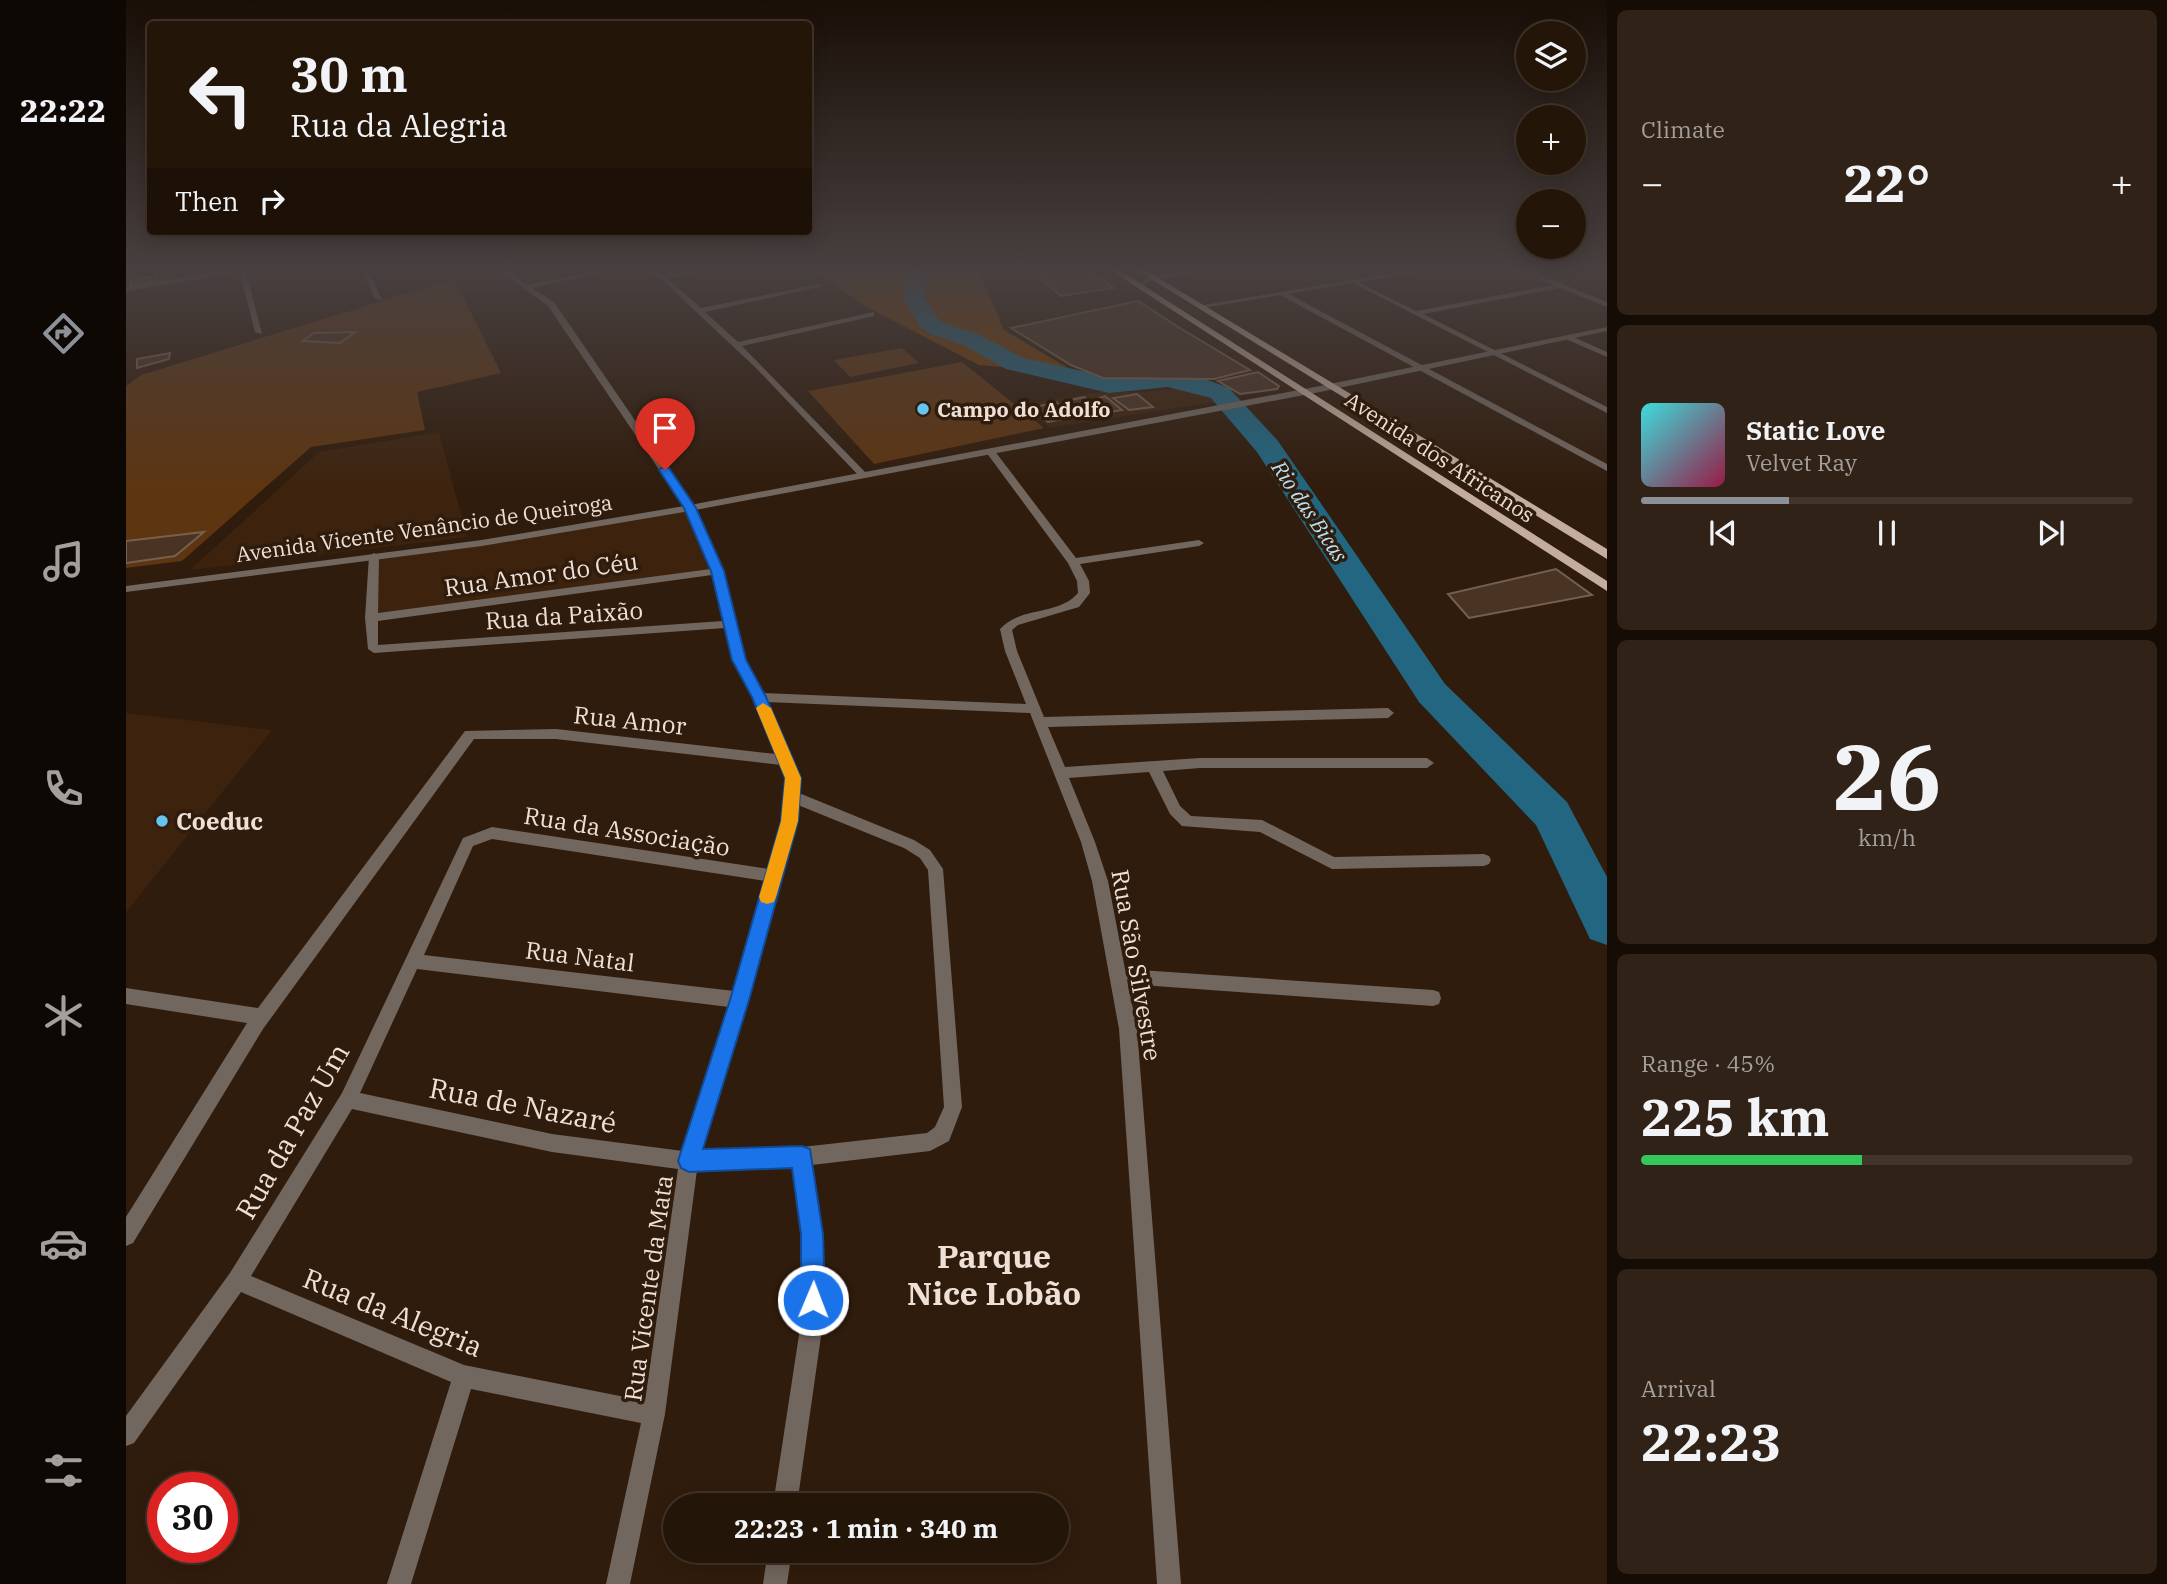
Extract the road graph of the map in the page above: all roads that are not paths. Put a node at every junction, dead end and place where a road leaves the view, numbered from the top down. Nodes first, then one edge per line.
1 (577, 342) edge
2 (732, 342) edge
3 (749, 342) edge
4 (1227, 342) edge
5 (1261, 342) edge
6 (1374, 342) edge
7 (1473, 342) edge
8 (1546, 342) edge
9 (1579, 342) edge
10 (735, 345) junction
11 (1495, 353) junction
12 (1607, 355) edge
13 (1299, 365) junction
14 (1422, 368) junction
15 (1334, 387) junction
16 (1304, 392) junction
17 (1607, 410) edge
18 (991, 452) junction
19 (1607, 468) edge
20 (863, 475) junction
21 (690, 508) junction
22 (1199, 543) dead end
23 (1607, 555) edge
24 (374, 556) junction
25 (1073, 562) junction
26 (718, 571) junction
27 (1607, 587) edge
28 (126, 589) edge
29 (371, 618) junction
30 (731, 624) junction
31 (759, 697) junction
32 (1388, 713) dead end
33 (1038, 715) junction
34 (785, 760) junction
35 (1427, 763) dead end
36 (1154, 766) junction
37 (1060, 773) junction
38 (793, 797) junction
39 (475, 838) joint
40 (1484, 859) dead end
41 (773, 876) junction
42 (415, 961) junction
43 (1119, 976) junction
44 (126, 996) edge
45 (1433, 998) dead end
46 (740, 1000) junction
47 (262, 1017) junction
48 (348, 1099) junction
49 (802, 1157) junction
50 (689, 1161) junction
51 (126, 1236) edge
52 (237, 1280) junction
53 (464, 1376) junction
54 (654, 1414) junction
55 (126, 1435) edge
56 (787, 1493) edge
57 (778, 1563) edge
58 (400, 1584) edge
59 (618, 1584) edge
60 (775, 1584) edge
61 (1169, 1584) edge

1 - 21 street, Rua Vicente da Mata
2 - 10 street
3 - 10 street
4 - 16 main road, Avenida dos Africanos
5 - 13 main road, Avenida dos Africanos
6 - 14 street
7 - 11 street
8 - 11 street, Avenida Vicente Venâncio de Queiroga
9 - 12 street
10 - 20 street
11 - 14 street, Avenida Vicente Venâncio de Queiroga
11 - 17 street
13 - 15 main road, Avenida dos Africanos
13 - 16 main road
14 - 15 street, Avenida Vicente Venâncio de Queiroga
14 - 19 street
15 - 16 street, Avenida Vicente Venâncio de Queiroga
15 - 23 main road, Avenida dos Africanos
16 - 18 street, Avenida Vicente Venâncio de Queiroga
16 - 27 main road, Avenida dos Africanos
18 - 20 street, Avenida Vicente Venâncio de Queiroga
18 - 25 street, Rua São Silvestre
20 - 21 street, Avenida Vicente Venâncio de Queiroga
21 - 24 street, Avenida Vicente Venâncio de Queiroga
21 - 26 street, Rua Vicente da Mata
22 - 25 street
24 - 28 street, Avenida Vicente Venâncio de Queiroga
24 - 29 street
25 - 33 street, Rua São Silvestre
26 - 29 street, Rua Amor do Céu
26 - 30 street, Rua Vicente da Mata
29 - 30 street, Rua da Paixão
30 - 31 street, Rua Vicente da Mata
31 - 33 street
31 - 34 street, Rua Vicente da Mata
32 - 33 street
33 - 37 street, Rua São Silvestre
34 - 38 street, Rua Vicente da Mata
34 - 47 street, Rua Amor
35 - 36 street
36 - 37 street
36 - 40 street
37 - 43 street, Rua São Silvestre
38 - 41 street, Rua Vicente da Mata
38 - 49 street
39 - 41 street, Rua da Associação
39 - 42 street, Rua da Paz Um
41 - 46 street, Rua Vicente da Mata
42 - 46 street, Rua Natal
42 - 48 street, Rua da Paz Um
43 - 45 street
43 - 61 street, Rua São Silvestre
44 - 47 street
46 - 50 street, Rua Vicente da Mata
47 - 51 street
48 - 50 street, Rua de Nazaré
48 - 52 street, Rua da Paz Um
49 - 50 street
49 - 56 street
50 - 54 street, Rua Vicente da Mata
52 - 53 street, Rua da Alegria
52 - 55 street, Rua da Paz Um
53 - 54 street, Rua da Alegria
53 - 58 street
54 - 59 street, Rua Vicente da Mata
57 - 60 street

